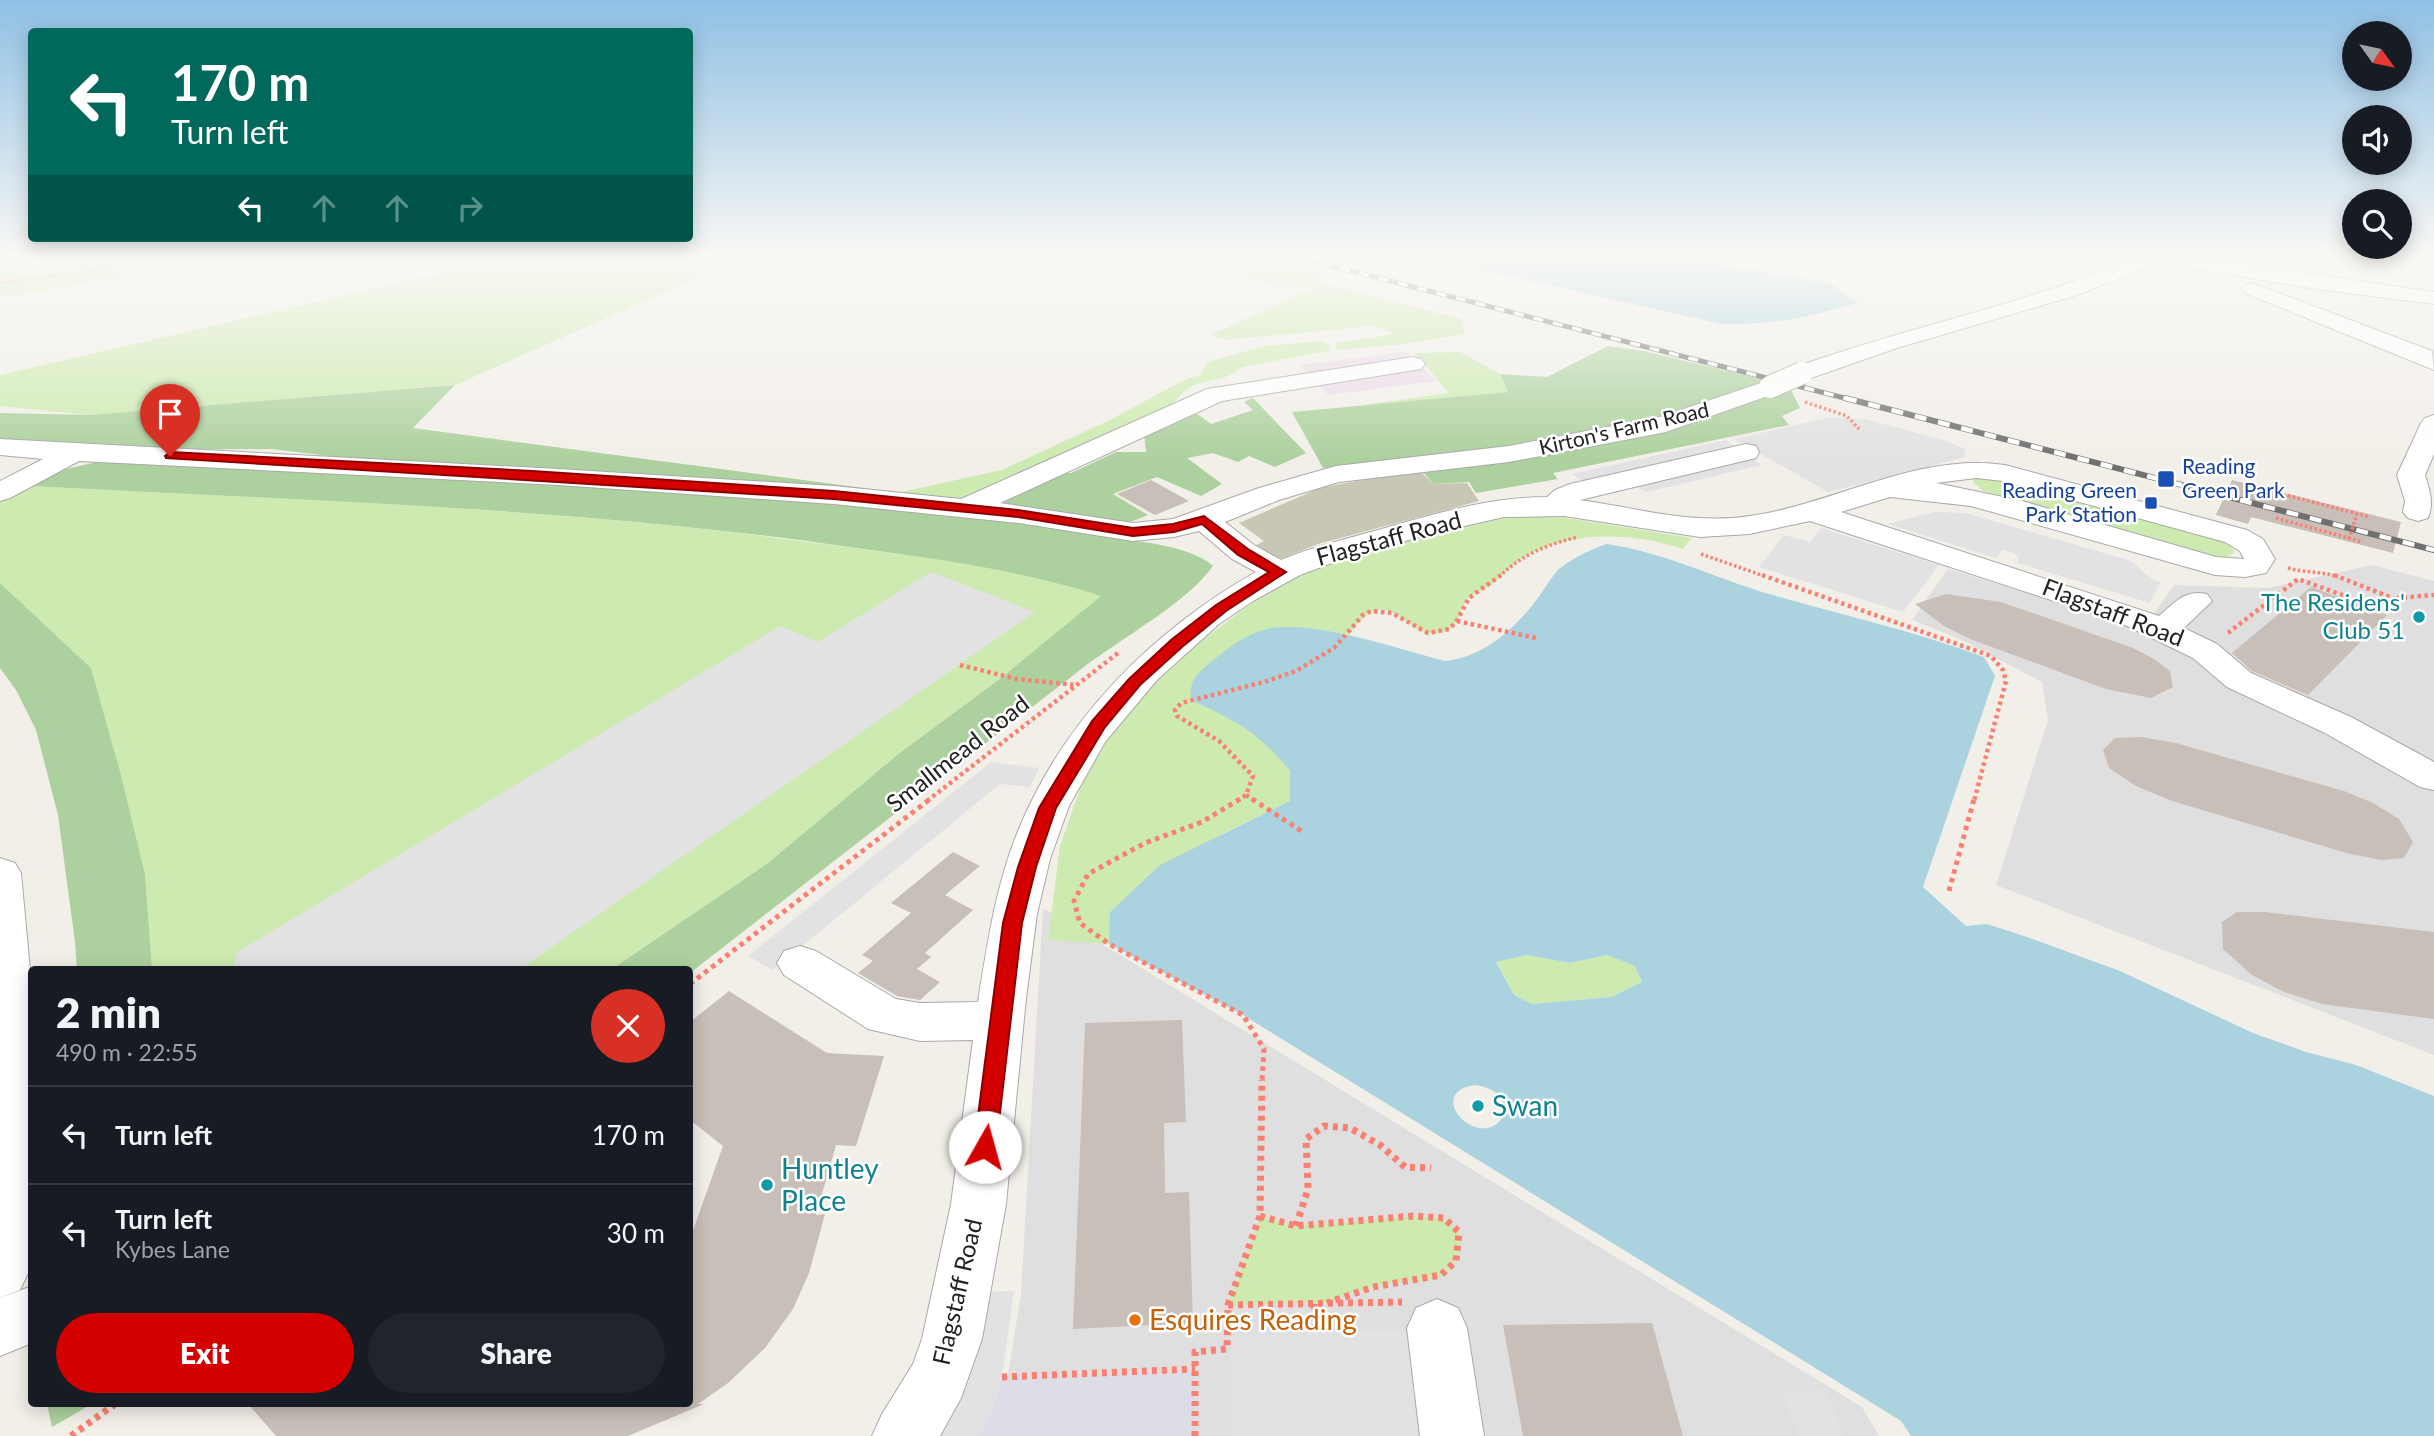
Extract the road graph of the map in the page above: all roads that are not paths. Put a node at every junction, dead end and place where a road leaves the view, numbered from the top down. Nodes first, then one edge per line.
1 (1951, 325) edge
2 (2345, 325) edge
3 (2434, 363) edge
4 (1413, 364) dead end
5 (2434, 423) edge
6 (0, 447) edge
7 (1746, 452) dead end
8 (75, 453) junction
9 (1955, 470) junction
10 (1889, 488) junction
11 (0, 492) edge
12 (1979, 499) junction
13 (1555, 507) junction
14 (966, 508) junction
15 (1809, 511) junction
16 (2418, 512) dead end
17 (1204, 520) junction
18 (1279, 572) junction
19 (2196, 601) dead end
20 (2163, 629) junction
21 (2434, 778) edge
22 (0, 873) edge
23 (800, 963) dead end
24 (1000, 1021) junction
25 (0, 1271) edge
26 (28, 1316) edge
27 (0, 1327) edge
28 (1437, 1328) road end
29 (904, 1436) edge
30 (1452, 1436) edge

1 - 17 street, Kirton's Farm Road, bridge
2 - 3 street
4 - 14 street
5 - 16 street
6 - 8 street, Kirton's Farm Road
7 - 13 street
8 - 11 street
8 - 14 street, Kirton's Farm Road
9 - 10 street
9 - 12 street
9 - 12 street
10 - 12 street
10 - 15 street, Flagstaff Road
13 - 15 street, Flagstaff Road
13 - 18 street, Flagstaff Road
14 - 17 street, Kirton's Farm Road
15 - 20 street, Flagstaff Road
17 - 18 street
18 - 24 street, Flagstaff Road
19 - 20 street
20 - 21 street, Flagstaff Road
22 - 25 street
23 - 24 street
24 - 29 street, Flagstaff Road
26 - 27 street
28 - 30 street

